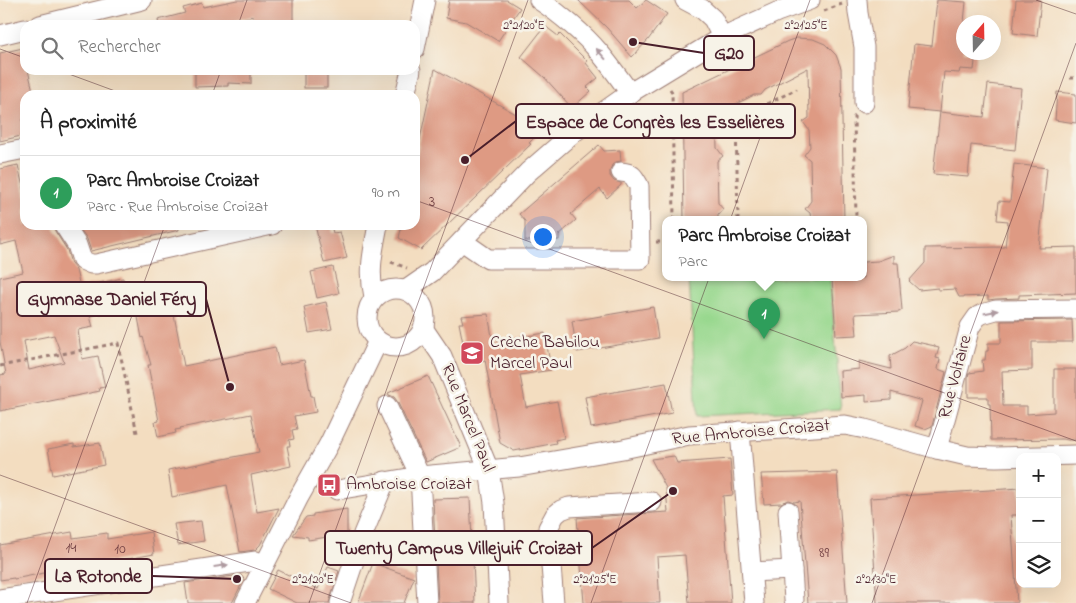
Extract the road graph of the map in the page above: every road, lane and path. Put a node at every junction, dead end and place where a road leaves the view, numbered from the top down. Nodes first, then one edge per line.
1 (142, 0) edge
2 (425, 0) edge
3 (539, 0) edge
4 (685, 0) edge
5 (853, 1) edge
6 (814, 6) edge
7 (60, 20) edge
8 (420, 24) edge
9 (20, 30) edge
10 (0, 35) edge
11 (722, 37) junction
12 (410, 75) edge
13 (659, 75) junction
14 (1070, 78) dead end
15 (1076, 78) edge
16 (798, 89) dead end
17 (407, 90) edge
18 (630, 93) junction
19 (864, 103) joint
20 (20, 150) edge
21 (0, 154) edge
22 (621, 172) dead end
23 (674, 216) edge
24 (738, 216) edge
25 (856, 216) edge
26 (67, 230) edge
27 (225, 230) edge
28 (377, 230) edge
29 (462, 241) junction
30 (432, 272) junction
31 (406, 290) junction
32 (374, 297) junction
33 (424, 307) junction
34 (1076, 308) edge
35 (423, 328) junction
36 (378, 341) junction
37 (0, 366) edge
38 (387, 406) dead end
39 (740, 431) junction
40 (137, 433) dead end
41 (936, 449) junction
42 (1076, 455) edge
43 (489, 470) junction
44 (420, 476) junction
45 (385, 481) junction
46 (336, 490) dead end
47 (652, 502) dead end
48 (788, 510) dead end
49 (264, 565) junction
50 (792, 570) junction
51 (752, 572) junction
52 (0, 598) edge
53 (794, 600) dead end
54 (245, 603) edge
55 (340, 603) edge
56 (427, 603) edge
57 (499, 603) edge
58 (554, 603) edge
59 (754, 603) edge

1 - 7 street
2 - 8 street
18 -> 3 street
4 - 11 street
5 - 6 path
5 - 19 street
6 - 11 street
9 - 10 street
11 - 13 street
12 - 17 street
13 - 18 street
13 - 23 path
14 - 15 path
16 - 24 path
18 - 29 street
19 - 25 path
20 - 21 street
22 - 29 street
26 - 27 street
28 - 32 street
29 - 30 street
30 - 31 street
30 - 33 street
31 - 32 street
31 - 33 street
32 - 36 street
33 - 35 street
41 -> 34 street, Rue Voltaire
35 - 36 street
35 - 43 street, Rue Marcel Paul
36 - 49 street
37 - 40 path
38 - 44 street
39 - 41 street, Rue Ambroise Croizat
39 - 43 street, Rue Ambroise Croizat
39 - 51 street
41 - 42 street, Rue Ambroise Croizat
43 - 44 street, Rue Ambroise Croizat
43 - 57 street, Rue Marcel Paul
44 - 45 street, Rue Ambroise Croizat
44 - 56 street
45 - 46 street, Rue Ambroise Croizat
45 - 55 street
47 - 58 street
48 - 50 street
52 -> 49 street
49 - 54 street
50 - 51 street
50 - 53 street
51 - 59 street

